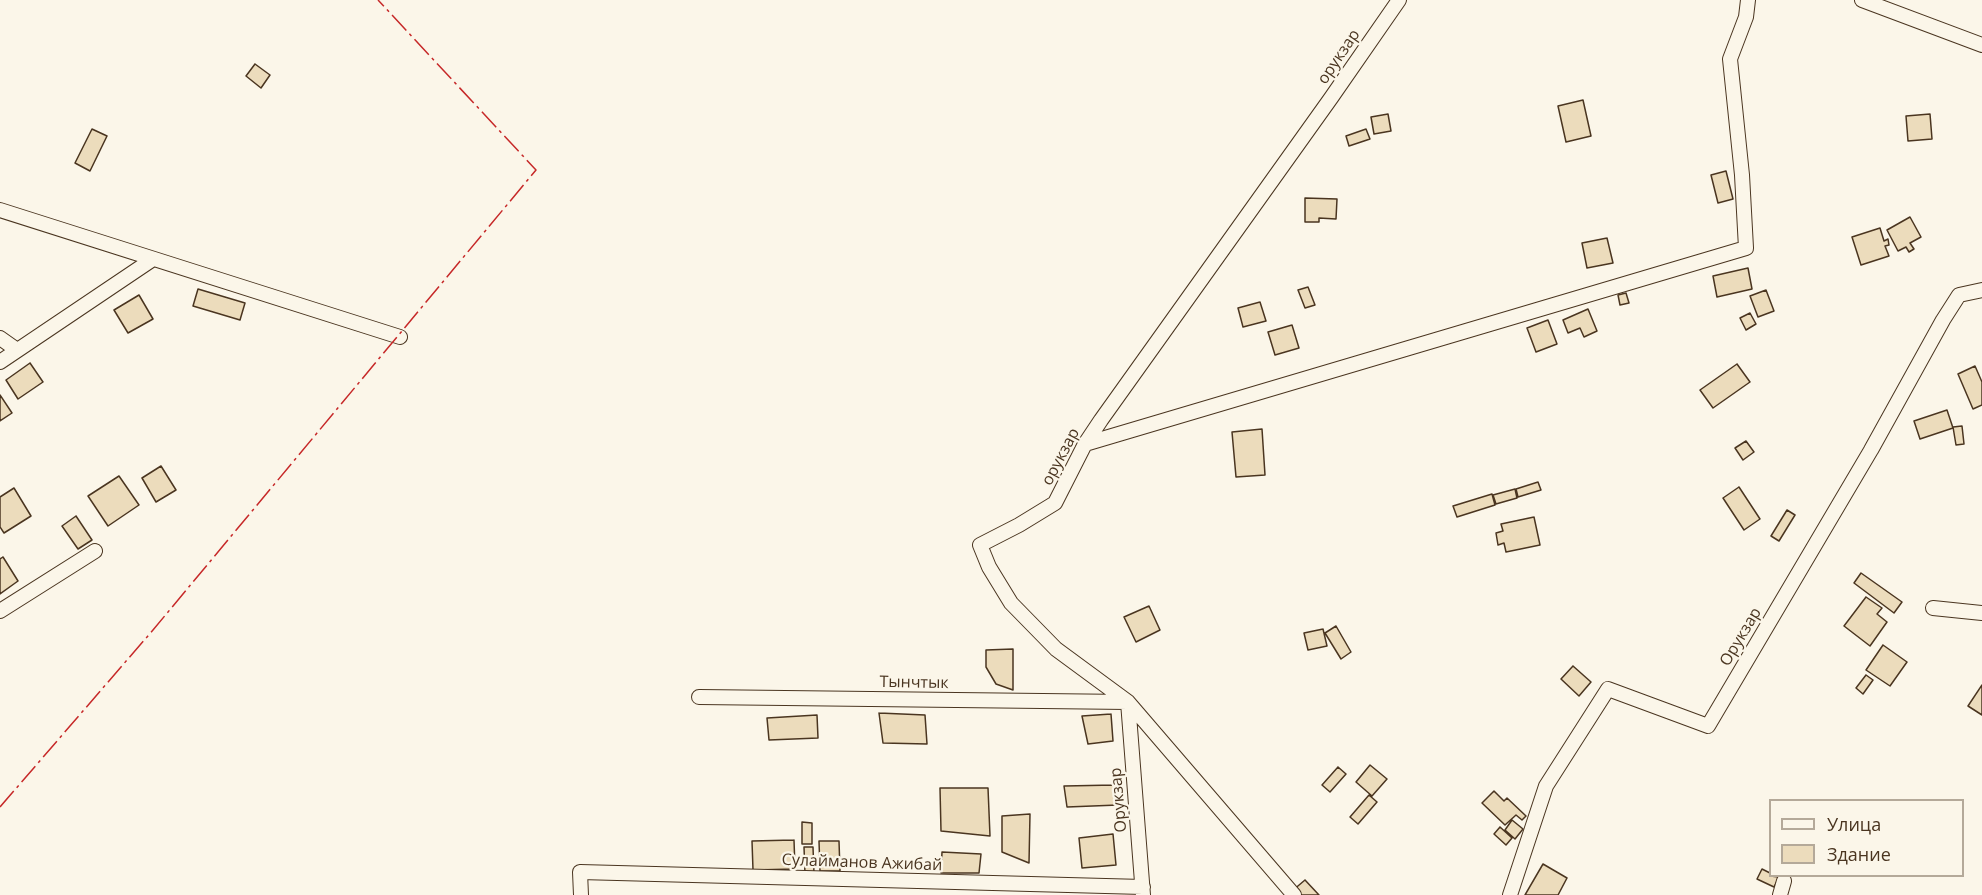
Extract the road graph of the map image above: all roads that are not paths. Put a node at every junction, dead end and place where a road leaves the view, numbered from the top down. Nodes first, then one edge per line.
1 (1399, 0) edge
2 (1748, 0) edge
3 (1862, 0) edge
4 (1982, 45) edge
5 (0, 210) edge
6 (153, 259) junction
7 (1982, 290) edge
8 (400, 337) dead end
9 (0, 338) edge
10 (17, 350) junction
11 (0, 362) edge
12 (1085, 444) junction
13 (95, 550) dead end
14 (1933, 608) dead end
15 (0, 611) edge
16 (1982, 613) edge
17 (699, 697) dead end
18 (1128, 702) junction
19 (1784, 880) dead end
20 (1143, 891) edge
21 (580, 895) edge
22 (1294, 895) edge
23 (1510, 895) edge
24 (1780, 895) edge

1 - 12 street, орукзар
2 - 12 street
3 - 4 street
5 - 6 street
6 - 8 street
6 - 10 street
7 - 23 street, Орукзар
9 - 10 street
10 - 11 street
12 - 18 street, орукзар
13 - 15 street
14 - 16 street
17 - 18 street, Тынчтык
18 - 20 street, Орукзар
18 - 22 street, орукзар
19 - 24 street
20 - 21 street, Сулайманов Ажибай

